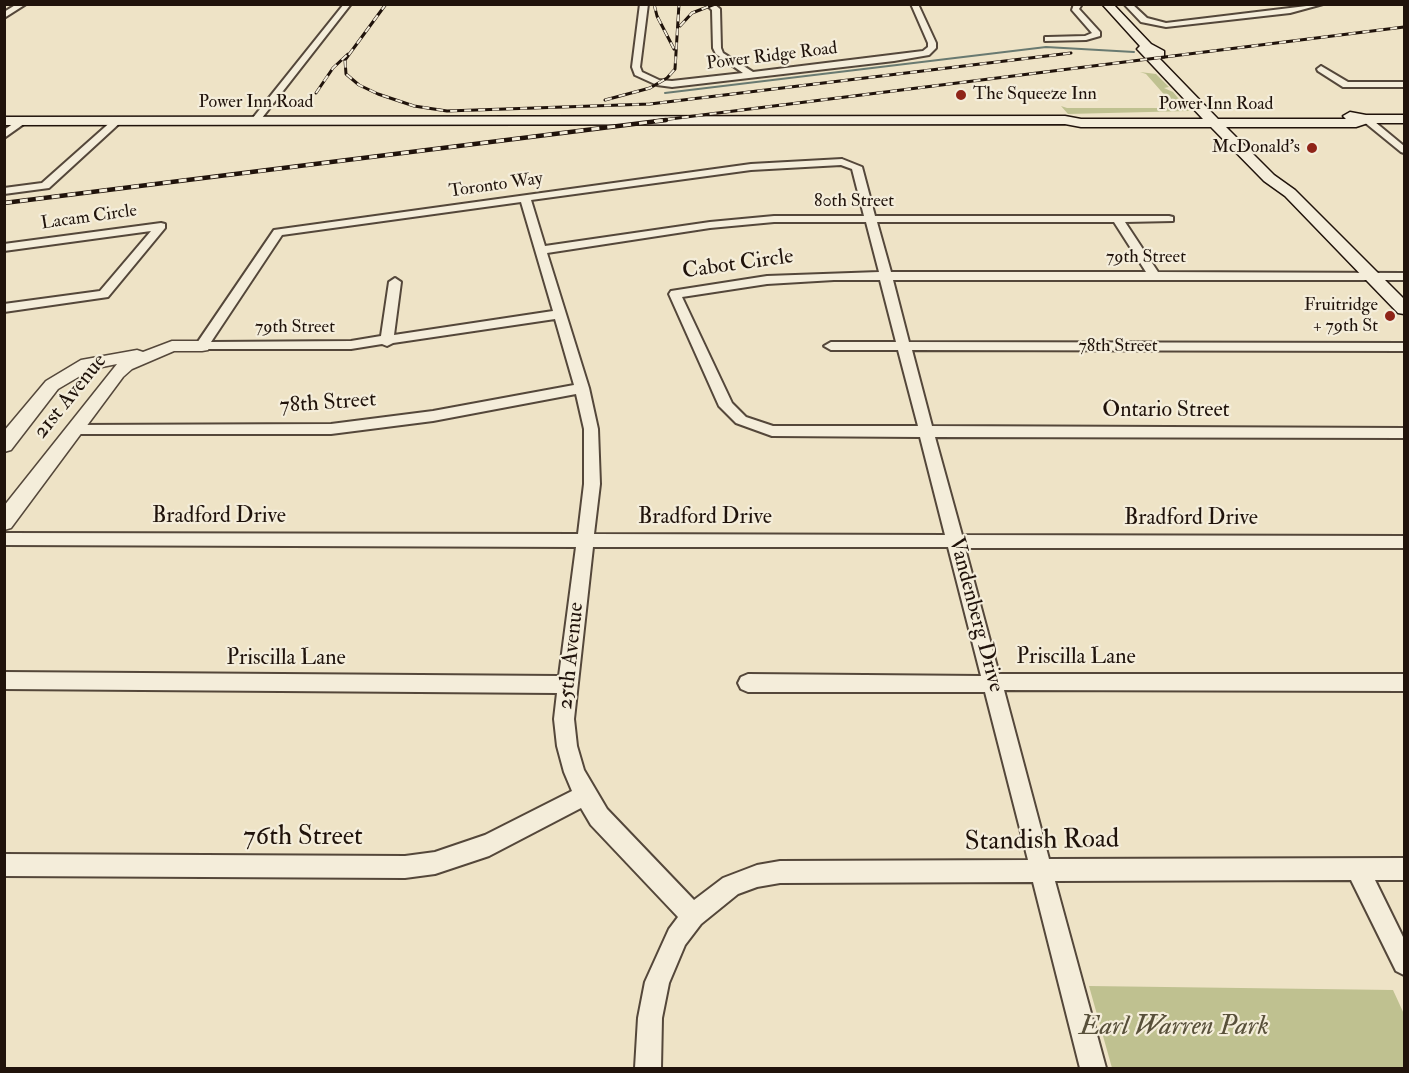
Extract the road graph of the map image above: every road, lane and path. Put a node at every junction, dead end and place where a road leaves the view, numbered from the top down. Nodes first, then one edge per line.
1 (23, 4) edge
2 (348, 4) edge
3 (644, 4) edge
4 (709, 4) edge
5 (914, 4) edge
6 (1079, 4) edge
7 (1107, 4) edge
8 (1127, 4) edge
9 (1320, 4) edge
10 (4, 16) edge
11 (1048, 39) dead end
12 (1321, 69) dead end
13 (753, 76) junction
14 (1404, 85) edge
15 (1217, 119) junction
16 (1366, 119) junction
17 (1404, 119) edge
18 (4, 121) edge
19 (23, 121) junction
20 (117, 121) junction
21 (255, 121) junction
22 (4, 135) edge
23 (1404, 150) edge
24 (853, 164) joint
25 (4, 191) edge
26 (525, 198) junction
27 (871, 218) junction
28 (1117, 219) junction
29 (1169, 219) dead end
30 (4, 248) edge
31 (541, 250) junction
32 (886, 276) junction
33 (1154, 276) junction
34 (1372, 276) junction
35 (1404, 276) edge
36 (395, 282) dead end
37 (4, 308) edge
38 (1404, 309) edge
39 (560, 314) junction
40 (387, 342) junction
41 (172, 346) junction
42 (202, 346) junction
43 (831, 346) dead end
44 (905, 346) junction
45 (1404, 347) edge
46 (74, 370) junction
47 (582, 388) junction
48 (101, 394) junction
49 (74, 430) junction
50 (927, 432) junction
51 (1404, 433) edge
52 (4, 445) edge
53 (4, 522) edge
54 (4, 539) edge
55 (585, 540) junction
56 (955, 541) junction
57 (1404, 542) edge
58 (4, 681) edge
59 (1404, 682) edge
60 (748, 683) dead end
61 (993, 683) junction
62 (567, 685) junction
63 (585, 795) junction
64 (4, 865) edge
65 (1356, 869) junction
66 (1404, 869) edge
67 (1042, 871) junction
68 (693, 916) junction
69 (1404, 963) edge
70 (648, 1068) edge
71 (1093, 1068) edge

1 - 10 street
2 - 21 street
3 - 13 street, Power Ridge Road
4 - 13 street
5 - 13 street, Power Ridge Road
6 - 11 street
7 - 15 main road
8 - 9 street
12 - 14 street
15 - 16 main road, Power Inn Road
15 - 21 main road, Power Inn Road
15 - 34 main road
16 - 17 main road, Power Inn Road
16 - 23 street
18 - 19 main road, Power Inn Road
19 - 20 main road, Power Inn Road
19 - 22 street
20 - 21 main road, Power Inn Road
20 - 25 street
24 - 26 street, Toronto Way
24 - 27 street, Vandenberg Drive
26 - 31 street, 25th Avenue
26 - 42 street, Toronto Way
27 - 28 street, 80th Street
27 - 31 street, 80th Street
27 - 32 street, Vandenberg Drive
28 - 29 street, 80th Street
28 - 33 street
30 - 37 street, Lacam Circle
31 - 39 street, 25th Avenue
32 - 33 street, 79th Street
32 - 44 street, Vandenberg Drive
32 - 50 street, Cabot Circle
33 - 34 street, 79th Street
34 - 35 street, 79th Street
34 - 38 main road
36 - 40 street
39 - 40 street, 79th Street
39 - 47 street, 25th Avenue
40 - 42 street, 79th Street
41 - 42 street, 21st Avenue
41 - 46 street
41 - 48 street, 21st Avenue
43 - 44 street, 78th Street
44 - 45 street, 78th Street
44 - 50 street, Vandenberg Drive
46 - 48 street
46 - 52 street, 21st Avenue
47 - 49 street, 78th Street
47 - 55 street, 25th Avenue
48 - 49 street, 21st Avenue
49 - 53 street, 21st Avenue
50 - 51 street, Ontario Street
50 - 56 street, Vandenberg Drive
54 - 55 street, Bradford Drive
55 - 56 street, Bradford Drive
55 - 62 street, 25th Avenue
56 - 57 street, Bradford Drive
56 - 61 street, Vandenberg Drive
58 - 62 street, Priscilla Lane
59 - 61 street, Priscilla Lane
60 - 61 street, Priscilla Lane
61 - 67 street, Vandenberg Drive
62 - 63 street, 25th Avenue
63 - 64 street, 76th Street
63 - 68 street, 25th Avenue
65 - 66 street, Standish Road
65 - 67 street, Standish Road
65 - 69 street
67 - 68 street, Standish Road
67 - 71 street, Vandenberg Drive
68 - 70 street

